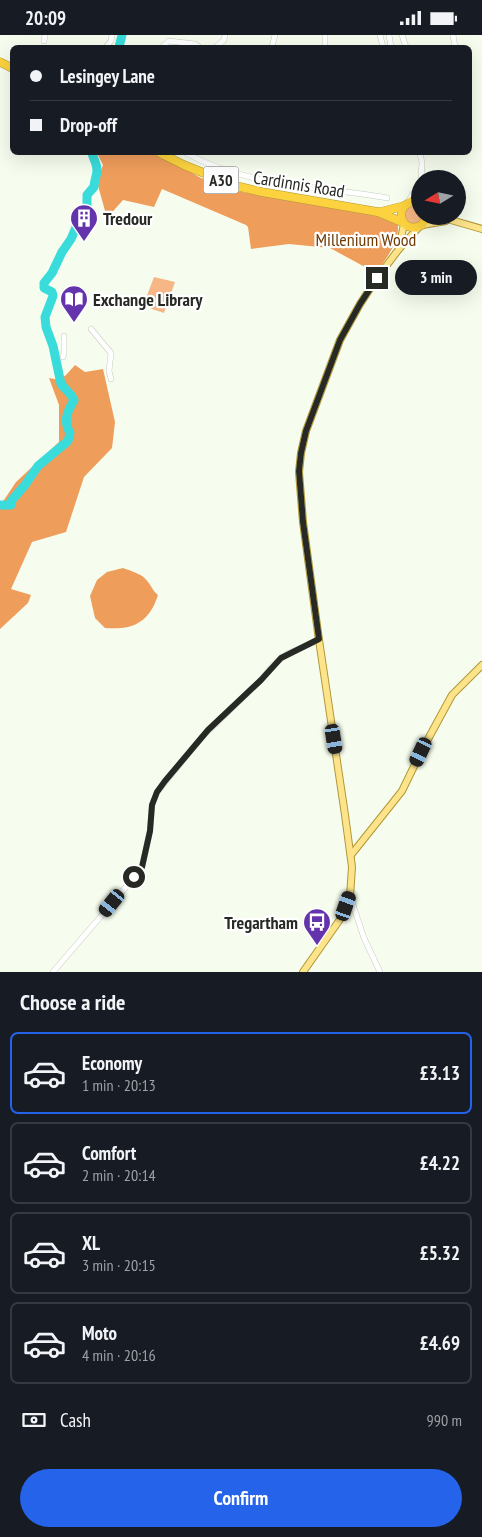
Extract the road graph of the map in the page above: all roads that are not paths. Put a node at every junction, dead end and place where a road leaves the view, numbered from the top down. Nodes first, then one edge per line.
1 (180, 35) edge
2 (225, 35) edge
3 (177, 42) junction
4 (165, 45) edge
5 (196, 45) edge
6 (219, 45) edge
7 (164, 155) edge
8 (193, 155) edge
9 (420, 155) edge
10 (421, 170) edge
11 (411, 195) edge
12 (387, 198) dead end
13 (411, 202) edge
14 (406, 204) junction
15 (378, 212) junction
16 (403, 223) junction
17 (466, 224) edge
18 (424, 225) edge
19 (421, 226) junction
20 (482, 229) edge
21 (399, 249) junction
22 (91, 329) dead end
23 (64, 336) dead end
24 (63, 357) dead end
25 (111, 379) dead end
26 (319, 639) junction
27 (482, 665) edge
28 (351, 855) junction
29 (350, 896) junction
30 (53, 972) edge
31 (303, 972) edge
32 (380, 972) edge

1 - 3 street
2 - 6 street
3 - 4 street
3 - 5 street
7 - 15 highway, A30
8 - 12 street, Cardinnis Road
9 - 10 street
11 - 14 street
13 - 14 highway
14 - 15 highway, A30
14 - 16 highway
15 - 16 highway, A30
16 - 19 highway
16 - 21 main road
17 - 20 main road
18 - 19 main road
19 - 21 main road
21 - 26 main road
22 - 25 street
23 - 24 street
26 - 28 main road
26 - 30 street
27 - 28 main road
28 - 29 main road
29 - 31 main road
29 - 32 street

